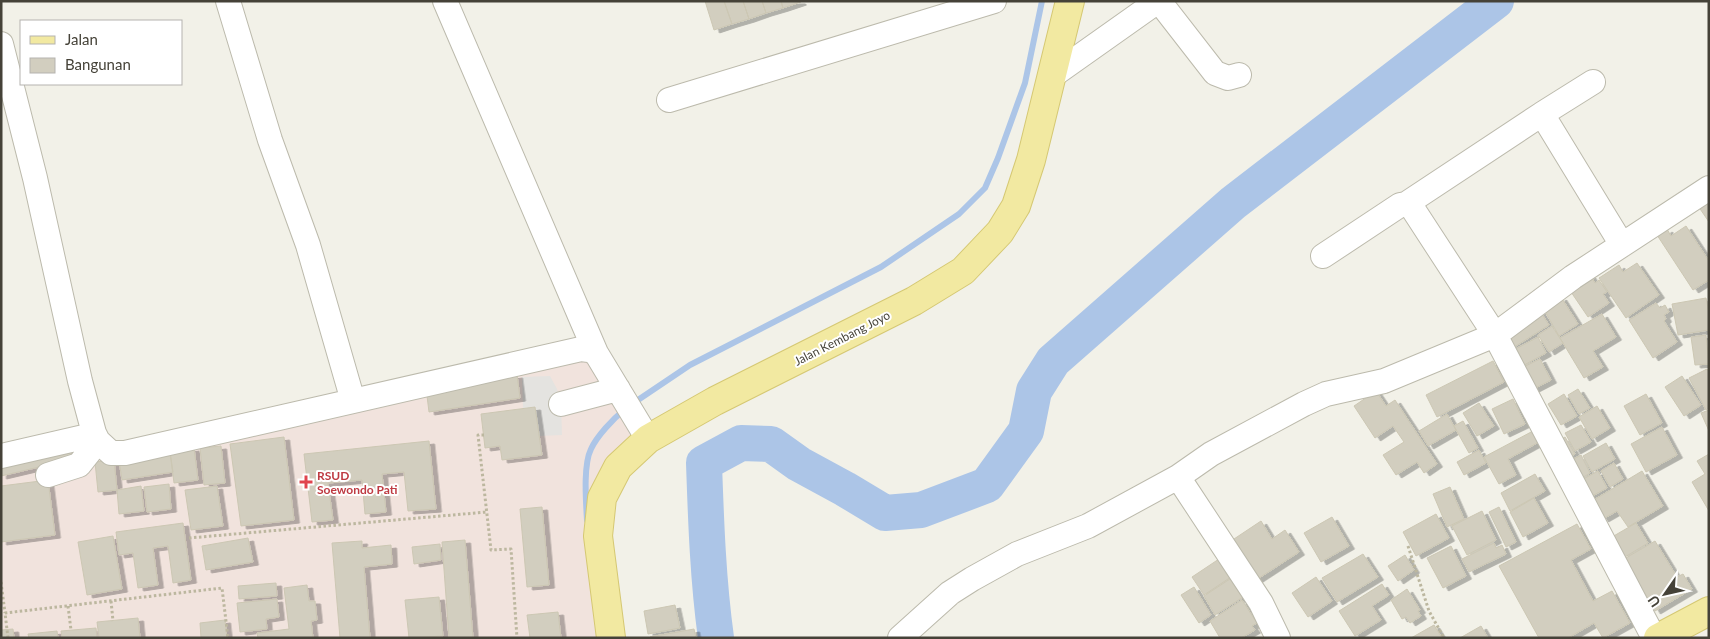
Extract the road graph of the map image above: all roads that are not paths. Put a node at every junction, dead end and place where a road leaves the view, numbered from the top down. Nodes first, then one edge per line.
1 (228, 1) edge
2 (445, 1) edge
3 (994, 1) edge
4 (1070, 1) edge
5 (1159, 1) edge
6 (1, 44) edge
7 (1239, 75) dead end
8 (1052, 76) junction
9 (1593, 82) dead end
10 (669, 100) dead end
11 (1542, 114) junction
12 (1709, 188) edge
13 (1406, 204) junction
14 (1622, 245) junction
15 (1323, 256) dead end
16 (1495, 335) junction
17 (596, 353) junction
18 (618, 389) junction
19 (353, 402) junction
20 (561, 404) dead end
21 (91, 439) junction
22 (648, 439) junction
23 (1, 456) edge
24 (48, 475) dead end
25 (1178, 477) junction
26 (1709, 611) edge
27 (611, 638) edge
28 (900, 638) edge
29 (1278, 638) edge
30 (1654, 638) edge
31 (1658, 638) edge

1 - 19 street
2 - 17 street
3 - 10 street
4 - 8 main road, Jalan Kembang Joyo
5 - 7 street
5 - 8 street
6 - 21 street
8 - 22 main road, Jalan Kembang Joyo
9 - 11 street
11 - 13 street
11 - 14 street
12 - 14 street
13 - 15 street
13 - 16 street
14 - 16 street
16 - 25 street
16 - 30 street
17 - 18 street
17 - 19 street
18 - 20 street
18 - 22 street
19 - 21 street
21 - 23 street
21 - 24 street
22 - 27 main road, Jalan Kembang Joyo
25 - 28 street
25 - 29 street
26 - 31 main road

